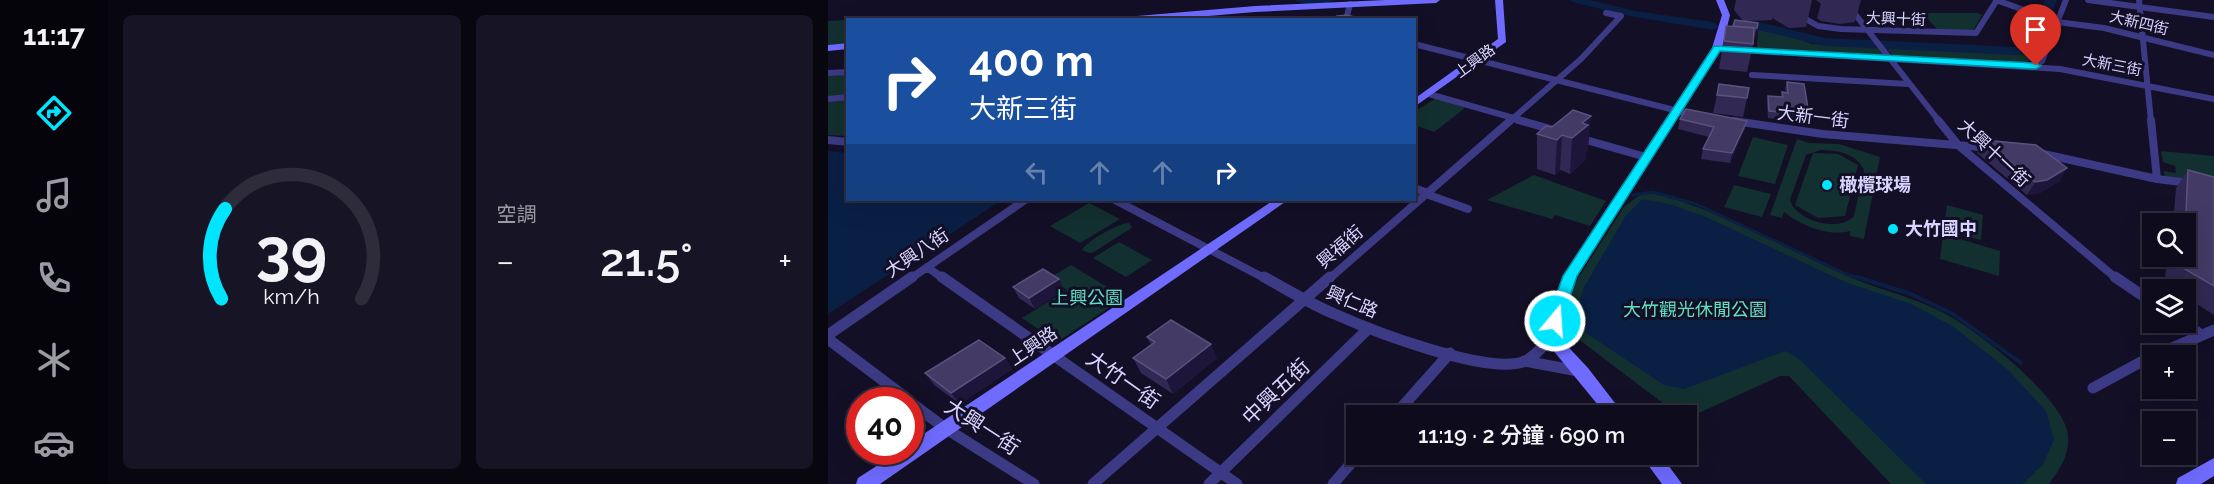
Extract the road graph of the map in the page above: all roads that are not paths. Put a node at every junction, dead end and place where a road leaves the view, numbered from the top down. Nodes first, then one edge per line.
1 (1436, 0) edge
2 (1498, 0) edge
3 (1720, 0) edge
4 (1787, 0) edge
5 (1840, 0) edge
6 (1997, 0) edge
7 (2066, 0) edge
8 (2088, 0) edge
9 (2139, 3) edge
10 (1350, 4) junction
11 (1606, 13) dead end
12 (2214, 16) edge
13 (1146, 18) edge
14 (1346, 18) edge
15 (2057, 22) junction
16 (1866, 31) junction
17 (2143, 37) junction
18 (1416, 45) edge
19 (846, 46) edge
20 (828, 48) edge
21 (1733, 50) edge
22 (2214, 55) edge
23 (1889, 59) junction
24 (1477, 60) junction
25 (2042, 61) junction
26 (2036, 66) junction
27 (2060, 69) junction
28 (846, 72) edge
29 (828, 73) edge
30 (1752, 75) dead end
31 (1556, 81) junction
32 (1908, 84) junction
33 (2149, 86) junction
34 (1429, 94) junction
35 (846, 97) edge
36 (828, 99) edge
37 (2214, 99) edge
38 (1416, 103) edge
39 (1675, 112) junction
40 (1706, 117) edge
41 (1513, 118) junction
42 (1726, 120) edge
43 (1561, 132) edge
44 (1572, 136) edge
45 (828, 140) edge
46 (846, 142) edge
47 (1959, 146) junction
48 (2004, 149) edge
49 (2026, 151) edge
50 (1646, 157) junction
51 (2157, 179) junction
52 (2214, 186) edge
53 (1416, 189) edge
54 (1427, 193) junction
55 (1024, 201) edge
56 (1117, 201) edge
57 (1281, 201) edge
58 (1468, 209) dead end
59 (1211, 250) junction
60 (927, 267) junction
61 (2142, 295) edge
62 (1305, 299) junction
63 (1369, 328) junction
64 (2214, 330) edge
65 (2196, 331) edge
66 (2201, 335) junction
67 (828, 337) edge
68 (1551, 338) junction
69 (2178, 345) edge
70 (1450, 353) junction
71 (1054, 355) junction
72 (1524, 362) junction
73 (2142, 362) edge
74 (1582, 372) junction
75 (892, 387) edge
76 (2093, 388) dead end
77 (1404, 405) edge
78 (1608, 405) edge
79 (924, 412) edge
80 (1157, 427) junction
81 (945, 428) junction
82 (1349, 465) edge
83 (1658, 465) edge
84 (2214, 466) edge
85 (1221, 472) junction
86 (865, 484) edge
87 (1034, 484) edge
88 (1093, 484) edge
89 (1209, 484) edge
90 (1238, 484) edge
91 (1333, 484) edge
92 (1673, 484) edge
93 (2185, 484) edge

1 - 10 street
2 - 24 street, 上興路
3 - 39 street
4 - 16 street, 大興十街
5 - 16 street, 大興十一街
6 - 15 street, 大新四街
6 - 16 street, 大興十街
7 - 15 street
8 - 9 street
9 - 12 street
9 - 17 street
10 - 13 street
10 - 14 street
11 - 31 street, 興福街
15 - 17 street, 大新四街
15 - 25 street
16 - 23 street, 大興十一街
17 - 22 street, 大新四街
17 - 33 street
18 - 24 street
19 - 20 street
21 - 23 street, 大新三街
23 - 26 street, 大新三街
23 - 32 street, 大興十一街
24 - 31 street
24 - 34 street, 上興路
25 - 26 street
25 - 27 street
26 - 27 street, 大新三街
27 - 33 street, 大新三街
28 - 29 street
30 - 32 street
31 - 39 street
31 - 41 street, 興福街
32 - 47 street, 大興十一街
33 - 37 street, 大新三街
33 - 51 street
34 - 38 street, 上興路
34 - 41 street
35 - 36 street
39 - 40 street
39 - 50 street
41 - 43 street
41 - 54 street, 興福街
42 - 47 street, 大新一街
44 - 50 street
45 - 46 street
47 - 48 street, 大新一街
47 - 61 street, 大興十一街
49 - 51 street
50 - 68 street
51 - 52 street
53 - 54 street
54 - 58 street
54 - 62 street, 興福街
55 - 60 street, 大興八街
56 - 59 street, 興仁路
57 - 59 street, 上興路
59 - 62 street, 興仁路
59 - 71 street, 上興路
60 - 67 street, 大興八街
60 - 71 street, 大竹一街
62 - 63 street, 興仁路
62 - 80 street, 興福街
63 - 70 street, 興仁路
63 - 85 street, 中興五街
64 - 66 street
65 - 66 street
66 - 69 street
67 - 75 street, 大興一街
68 - 72 street
68 - 74 street
70 - 72 street, 興仁路
70 - 77 street
71 - 80 street, 大竹一街
71 - 81 street, 上興路
72 - 74 street, 興仁路
73 - 76 street
74 - 78 street
79 - 81 street, 大興一街
80 - 85 street, 大竹一街
80 - 88 street, 興福街
81 - 86 street, 上興路
81 - 87 street, 大興一街
82 - 91 street
83 - 92 street
84 - 93 street
85 - 89 street, 中興五街
85 - 90 street, 大竹一街

